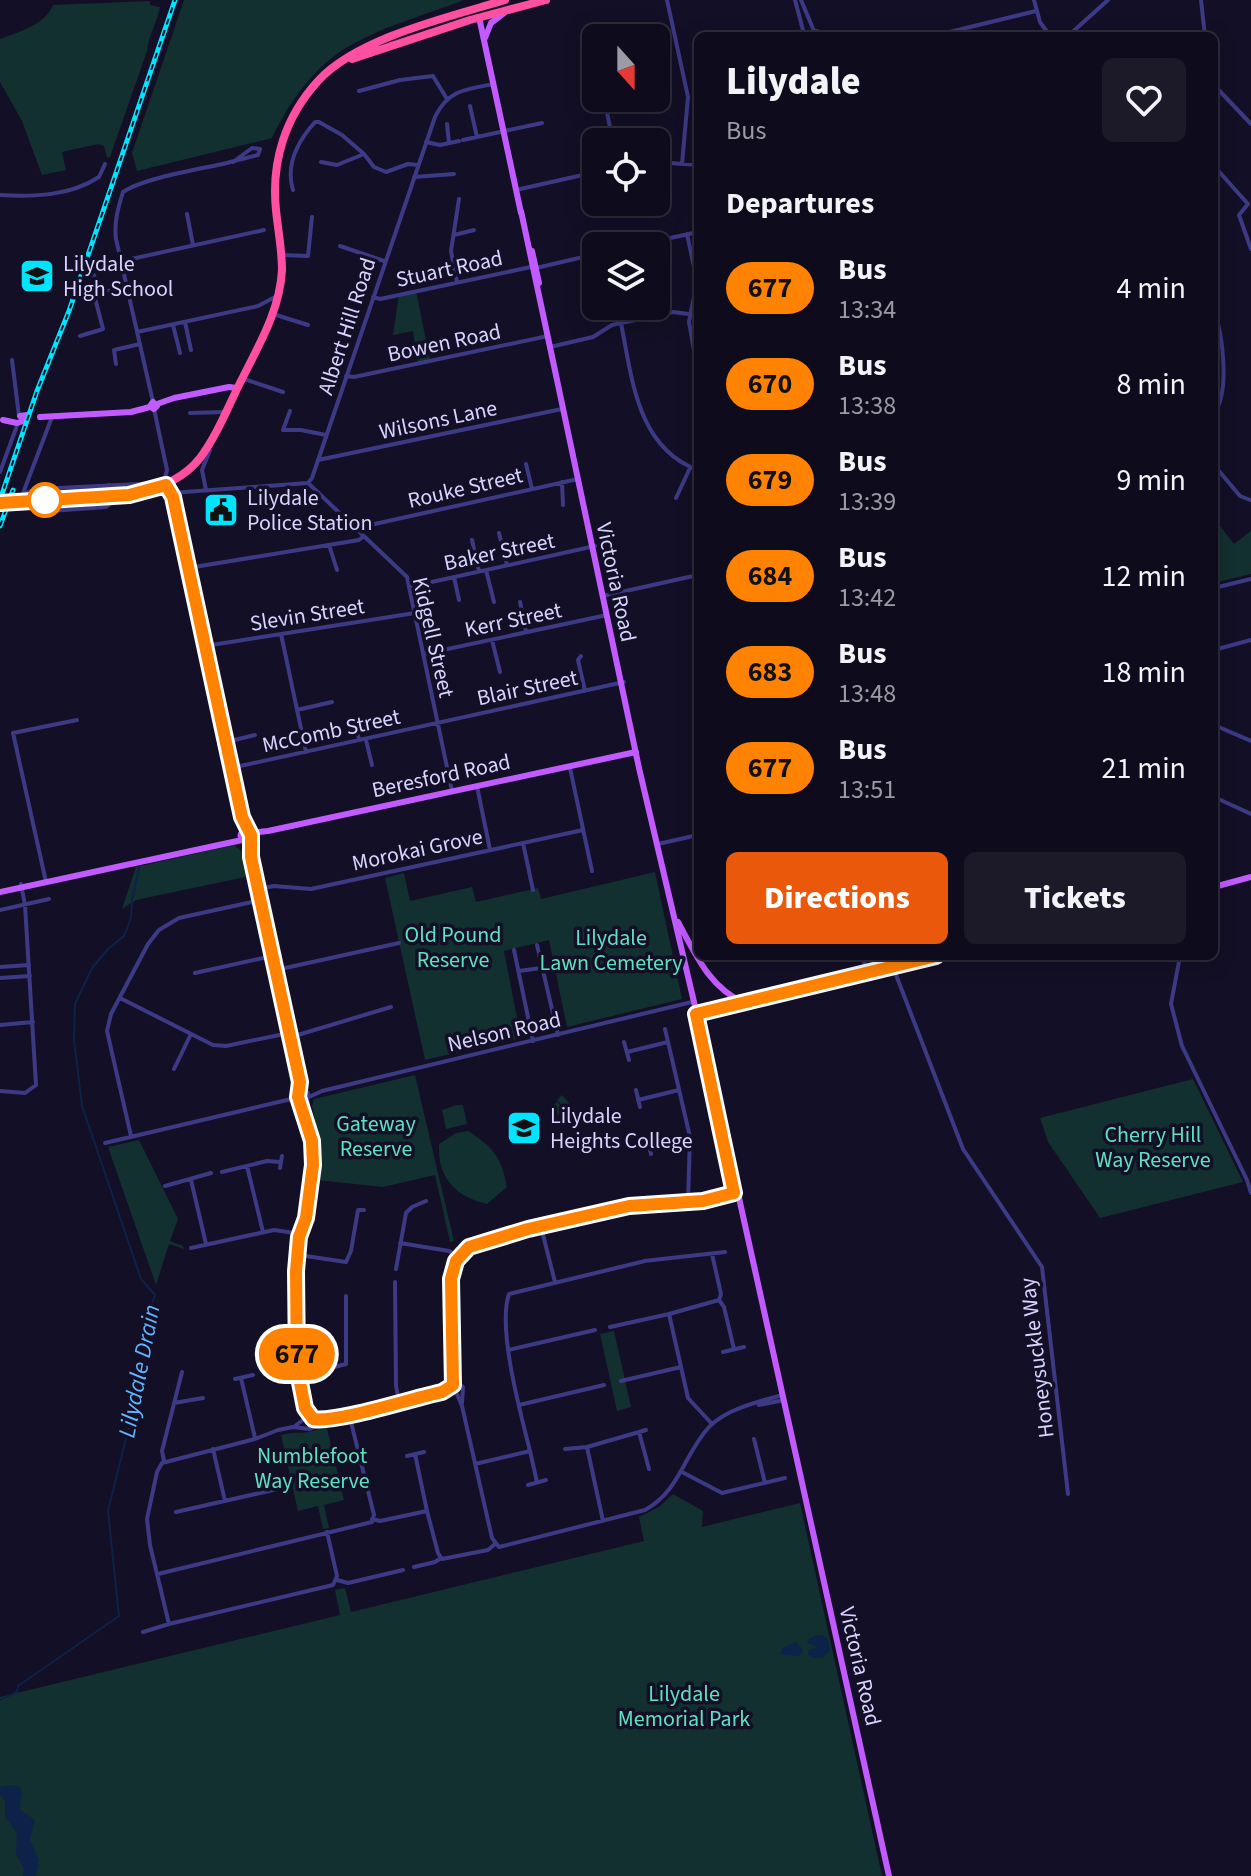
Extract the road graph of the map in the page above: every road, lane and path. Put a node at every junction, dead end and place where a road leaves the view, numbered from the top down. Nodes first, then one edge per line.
1 (494, 0) edge
2 (504, 0) edge
3 (546, 0) edge
4 (667, 0) edge
5 (798, 0) edge
6 (1034, 0) edge
7 (1108, 0) edge
8 (1201, 0) edge
9 (478, 8) edge
10 (510, 9) junction
11 (1036, 11) junction
12 (814, 31) edge
13 (804, 32) edge
14 (958, 32) edge
15 (1046, 32) edge
16 (1072, 32) edge
17 (1205, 32) edge
18 (484, 42) junction
19 (494, 84) junction
20 (1218, 89) edge
21 (359, 91) dead end
22 (447, 99) junction
23 (470, 106) dead end
24 (542, 123) dead end
25 (447, 124) dead end
26 (1251, 124) edge
27 (503, 132) junction
28 (477, 137) junction
29 (426, 142) junction
30 (449, 143) junction
31 (364, 154) junction
32 (233, 162) junction
33 (321, 162) dead end
34 (670, 163) edge
35 (105, 164) dead end
36 (682, 164) junction
37 (418, 165) junction
38 (694, 165) edge
39 (1218, 170) edge
40 (454, 174) dead end
41 (582, 175) edge
42 (414, 177) junction
43 (293, 190) dead end
44 (516, 190) junction
45 (0, 195) edge
46 (459, 199) dead end
47 (1250, 204) edge
48 (187, 214) dead end
49 (312, 217) dead end
50 (264, 230) dead end
51 (474, 230) dead end
52 (694, 233) edge
53 (687, 234) junction
54 (454, 235) junction
55 (670, 238) edge
56 (193, 245) junction
57 (340, 246) dead end
58 (1251, 249) edge
59 (282, 255) junction
60 (582, 257) edge
61 (122, 261) junction
62 (384, 261) junction
63 (533, 267) junction
64 (694, 267) edge
65 (94, 275) dead end
66 (457, 282) junction
67 (127, 287) junction
68 (97, 293) junction
69 (694, 293) edge
70 (279, 294) junction
71 (373, 297) junction
72 (258, 306) junction
73 (689, 314) junction
74 (272, 316) junction
75 (185, 322) junction
76 (621, 323) junction
77 (1218, 324) edge
78 (173, 325) junction
79 (308, 325) dead end
80 (137, 332) junction
81 (80, 336) dead end
82 (548, 336) junction
83 (140, 344) junction
84 (550, 347) junction
85 (191, 350) dead end
86 (180, 353) dead end
87 (694, 356) edge
88 (12, 360) dead end
89 (116, 364) dead end
90 (346, 376) junction
91 (242, 378) junction
92 (237, 388) junction
93 (283, 392) dead end
94 (1218, 405) edge
95 (154, 406) junction
96 (564, 409) junction
97 (290, 411) dead end
98 (225, 412) junction
99 (190, 413) dead end
100 (40, 416) joint
101 (54, 416) junction
102 (19, 418) junction
103 (1, 420) edge
104 (46, 428) junction
105 (326, 435) junction
106 (213, 436) junction
107 (318, 460) junction
108 (526, 464) dead end
109 (690, 467) junction
110 (694, 468) edge
111 (1218, 470) edge
112 (0, 472) edge
113 (578, 479) junction
114 (562, 482) junction
115 (308, 483) junction
116 (110, 484) junction
117 (162, 486) junction
118 (532, 489) junction
119 (206, 490) junction
120 (119, 496) junction
121 (91, 497) junction
122 (676, 498) dead end
123 (18, 499) junction
124 (53, 499) junction
125 (1250, 500) edge
126 (563, 505) dead end
127 (51, 510) junction
128 (358, 531) junction
129 (499, 533) dead end
130 (364, 536) junction
131 (472, 540) dead end
132 (329, 545) junction
133 (593, 547) junction
134 (507, 565) junction
135 (188, 568) junction
136 (337, 570) dead end
137 (486, 570) junction
138 (479, 571) junction
139 (694, 576) edge
140 (454, 577) junction
141 (1251, 579) edge
142 (409, 587) junction
143 (1218, 587) edge
144 (604, 595) junction
145 (459, 600) dead end
146 (494, 602) dead end
147 (520, 602) dead end
148 (415, 613) junction
149 (608, 615) junction
150 (526, 632) junction
151 (281, 634) junction
152 (492, 640) junction
153 (1251, 640) edge
154 (205, 646) junction
155 (1218, 649) edge
156 (424, 655) junction
157 (581, 656) dead end
158 (500, 672) dead end
159 (622, 683) junction
160 (585, 691) junction
161 (332, 702) dead end
162 (297, 710) junction
163 (77, 720) dead end
164 (355, 723) dead end
165 (438, 723) junction
166 (1218, 727) edge
167 (255, 735) dead end
168 (366, 739) junction
169 (359, 740) junction
170 (1251, 741) edge
171 (226, 742) junction
172 (637, 750) junction
173 (306, 752) junction
174 (372, 765) dead end
175 (569, 765) junction
176 (231, 768) junction
177 (477, 786) junction
178 (452, 791) junction
179 (1218, 799) edge
180 (1251, 814) edge
181 (583, 830) junction
182 (246, 836) junction
183 (694, 836) edge
184 (523, 843) junction
185 (658, 844) junction
186 (490, 850) junction
187 (592, 871) dead end
188 (1251, 877) edge
189 (46, 880) junction
190 (22, 886) junction
191 (1218, 886) edge
192 (258, 889) junction
193 (0, 890) edge
194 (533, 890) dead end
195 (49, 899) dead end
196 (261, 900) junction
197 (25, 905) junction
198 (0, 910) edge
199 (674, 916) junction
200 (399, 943) dead end
201 (537, 945) dead end
202 (514, 950) dead end
203 (694, 950) edge
204 (272, 956) junction
205 (700, 960) edge
206 (863, 960) edge
207 (920, 960) edge
208 (1179, 960) edge
209 (29, 965) junction
210 (0, 967) edge
211 (893, 967) junction
212 (541, 968) junction
213 (276, 970) junction
214 (519, 971) junction
215 (195, 973) dead end
216 (868, 973) junction
217 (30, 976) junction
218 (0, 978) edge
219 (120, 998) junction
220 (692, 1002) junction
221 (744, 1003) junction
222 (391, 1007) dead end
223 (696, 1014) junction
224 (33, 1022) junction
225 (0, 1025) edge
226 (665, 1029) dead end
227 (290, 1035) junction
228 (558, 1035) junction
229 (190, 1036) junction
230 (533, 1041) junction
231 (624, 1042) dead end
232 (668, 1042) junction
233 (627, 1052) junction
234 (629, 1060) dead end
235 (174, 1069) dead end
236 (636, 1090) dead end
237 (679, 1090) junction
238 (0, 1091) edge
239 (304, 1096) junction
240 (638, 1100) junction
241 (640, 1107) dead end
242 (131, 1136) junction
243 (647, 1137) dead end
244 (690, 1137) junction
245 (105, 1143) dead end
246 (649, 1147) junction
247 (651, 1154) dead end
248 (281, 1162) dead end
249 (247, 1166) junction
250 (222, 1172) dead end
251 (211, 1173) dead end
252 (191, 1180) junction
253 (165, 1186) dead end
254 (1251, 1193) edge
255 (737, 1195) junction
256 (426, 1201) dead end
257 (688, 1202) junction
258 (358, 1209) dead end
259 (542, 1229) junction
260 (263, 1232) junction
261 (301, 1234) junction
262 (400, 1243) junction
263 (206, 1244) junction
264 (191, 1248) dead end
265 (725, 1252) dead end
266 (712, 1254) junction
267 (300, 1255) junction
268 (459, 1257) junction
269 (396, 1269) dead end
270 (554, 1281) junction
271 (395, 1282) dead end
272 (348, 1299) dead end
273 (719, 1300) junction
274 (669, 1314) junction
275 (610, 1327) dead end
276 (595, 1330) dead end
277 (744, 1347) dead end
278 (734, 1349) junction
279 (508, 1350) junction
280 (723, 1352) dead end
281 (681, 1367) junction
282 (182, 1372) dead end
283 (253, 1375) dead end
284 (298, 1377) junction
285 (621, 1381) dead end
286 (455, 1384) junction
287 (604, 1385) dead end
288 (442, 1392) junction
289 (458, 1393) junction
290 (203, 1398) dead end
291 (782, 1398) junction
292 (399, 1402) junction
293 (174, 1403) junction
294 (520, 1405) junction
295 (349, 1414) junction
296 (307, 1420) junction
297 (324, 1420) junction
298 (712, 1426) junction
299 (313, 1427) junction
300 (646, 1430) dead end
301 (639, 1432) junction
302 (255, 1439) junction
303 (754, 1439) dead end
304 (587, 1447) junction
305 (213, 1449) junction
306 (565, 1449) dead end
307 (530, 1451) junction
308 (424, 1452) dead end
309 (415, 1454) junction
310 (407, 1456) dead end
311 (164, 1461) junction
312 (475, 1464) junction
313 (650, 1464) dead end
314 (682, 1472) junction
315 (785, 1478) dead end
316 (546, 1480) dead end
317 (537, 1482) junction
318 (765, 1483) junction
319 (528, 1485) dead end
320 (282, 1488) dead end
321 (1068, 1494) dead end
322 (225, 1501) junction
323 (427, 1511) junction
324 (176, 1512) dead end
325 (373, 1519) junction
326 (604, 1521) junction
327 (327, 1534) junction
328 (495, 1543) junction
329 (441, 1558) junction
330 (414, 1567) dead end
331 (403, 1570) dead end
332 (157, 1574) junction
333 (337, 1580) junction
334 (169, 1624) junction
335 (143, 1632) dead end
336 (889, 1876) edge

1 - 2 main road
2 - 9 highway
3 - 10 highway
4 - 36 street
5 - 12 street
5 - 13 street
6 - 11 street
7 - 16 street
8 - 17 street
9 - 10 highway
9 - 18 main road, Victoria Road
9 - 59 highway
10 - 18 main road
11 - 14 street
11 - 15 street
18 - 19 main road, Victoria Road
19 - 22 street
19 - 27 main road, Victoria Road
20 - 26 street
21 - 22 street
22 - 29 street, Albert Hill Road
23 - 28 street
24 - 27 street
25 - 30 street
27 - 28 street
27 - 44 main road, Victoria Road
28 - 30 street
29 - 30 street
29 - 37 street, Albert Hill Road
31 - 33 street
31 - 37 street
31 - 43 street
32 - 32 street
32 - 61 street
34 - 36 street
35 - 45 street
36 - 38 street
37 - 42 street, Albert Hill Road
39 - 47 street
40 - 42 street
41 - 44 street
42 - 62 street, Albert Hill Road
44 - 63 main road, Victoria Road
46 - 54 street
47 - 58 street
48 - 56 street
49 - 59 street
50 - 56 street
51 - 54 street
52 - 53 street
53 - 55 street
53 - 64 street
54 - 66 street
56 - 61 street
57 - 62 street
59 - 70 highway
60 - 63 street, Stuart Road
61 - 67 street
62 - 71 street, Albert Hill Road
63 - 66 street, Stuart Road
63 - 82 main road, Victoria Road
65 - 68 street
66 - 71 street, Stuart Road
67 - 68 street
67 - 80 street
68 - 81 street
69 - 73 street
70 - 72 street
70 - 74 highway
71 - 90 street, Albert Hill Road
72 - 74 street
72 - 75 street
73 - 76 street
73 - 87 street
74 - 79 street
74 - 91 highway
75 - 78 street
75 - 85 street
76 - 84 street
76 - 109 street
77 - 94 street
78 - 80 street
78 - 86 street
80 - 83 street
82 - 84 main road, Victoria Road
82 - 90 street, Bowen Road
83 - 89 street
83 - 95 street
84 - 96 main road, Victoria Road
88 - 102 street
90 - 105 street, Albert Hill Road
91 - 92 highway
91 - 93 street
92 - 95 main road
92 - 98 highway
95 - 101 main road
95 - 117 street
96 - 107 street, Wilsons Lane
96 - 113 main road, Victoria Road
97 - 105 street
98 - 99 street
98 - 106 highway
100 - 101 main road
100 - 104 street
101 - 104 street
102 - 103 main road
102 - 112 street
104 - 123 street
105 - 107 street, Albert Hill Road
106 - 117 highway
106 - 119 street
107 - 115 street, Albert Hill Road
108 - 118 street
109 - 110 street
109 - 122 street
111 - 125 street
113 - 114 street, Rouke Street
113 - 133 main road, Victoria Road
114 - 118 street, Rouke Street
114 - 126 street
115 - 119 street
115 - 128 street, Kidgell Street
116 - 117 street
116 - 121 street
116 - 123 street
117 - 119 street
117 - 120 highway
117 - 135 main road
118 - 128 street, Rouke Street
120 - 121 highway
120 - 127 street
121 - 124 highway
123 - 124 highway
124 - 127 street
124 - 127 street
128 - 130 street, Kidgell Street
129 - 134 street
130 - 132 street
130 - 142 street, Kidgell Street
131 - 138 street
132 - 135 street
132 - 136 street
133 - 134 street, Baker Street
133 - 144 main road, Victoria Road
134 - 137 street, Baker Street
135 - 154 main road
137 - 138 street, Baker Street
137 - 146 street
138 - 140 street, Baker Street
139 - 144 street
140 - 142 street, Baker Street
140 - 145 street
141 - 143 street
142 - 148 street, Kidgell Street
144 - 149 main road, Victoria Road
147 - 150 street
148 - 151 street, Slevin Street
148 - 156 street, Kidgell Street
149 - 150 street, Kerr Street
149 - 159 main road, Victoria Road
150 - 152 street, Kerr Street
151 - 154 street, Slevin Street
151 - 162 street
152 - 156 street, Kerr Street
152 - 158 street
153 - 155 street
154 - 171 main road
156 - 165 street, Kidgell Street
157 - 160 street
159 - 160 street, Blair Street
159 - 172 main road, Victoria Road
160 - 165 street, Blair Street
161 - 162 street
162 - 173 street
163 - 189 street
164 - 169 street
165 - 168 street, McComb Street
165 - 178 street, Kidgell Street
166 - 170 street
167 - 171 street
168 - 169 street, McComb Street
168 - 174 street
169 - 173 street, McComb Street
171 - 176 main road
172 - 175 main road, Beresford Road
172 - 185 main road, Victoria Road
173 - 176 street, McComb Street
175 - 177 main road, Beresford Road
175 - 181 street
176 - 182 main road
177 - 178 main road, Beresford Road
177 - 186 street
178 - 182 main road, Beresford Road
179 - 180 street
181 - 184 street, Morokai Grove
181 - 187 street
182 - 189 main road, Beresford Road
182 - 192 street
183 - 185 street
184 - 186 street, Morokai Grove
184 - 194 street
185 - 199 main road, Victoria Road
186 - 192 street, Morokai Grove
188 - 191 main road
189 - 190 main road, Beresford Road
190 - 193 main road, Beresford Road
190 - 197 street
192 - 196 street
195 - 197 street
196 - 204 street
196 - 219 street
197 - 198 street
197 - 209 street
199 - 203 main road
199 - 220 main road, Victoria Road
200 - 213 street
201 - 212 street
202 - 214 street
204 - 213 street
204 - 215 street
205 - 221 main road
206 - 216 street
207 - 211 main road
208 - 254 street
209 - 210 street
209 - 217 street
211 - 216 main road
211 - 321 street, Honeysuckle Way
212 - 214 street
212 - 228 street
213 - 227 street
214 - 230 street
216 - 221 main road
217 - 218 street
217 - 224 street
219 - 229 street
219 - 242 street
220 - 223 main road, Victoria Road
220 - 228 street, Nelson Road
221 - 223 main road
222 - 227 street
223 - 255 main road, Victoria Road
224 - 225 street
224 - 238 street
226 - 232 street
227 - 229 street
227 - 239 street
228 - 230 street, Nelson Road
229 - 235 street
230 - 239 street, Nelson Road
231 - 233 street
232 - 233 street
232 - 237 street
233 - 234 street
236 - 240 street
237 - 240 street
237 - 244 street
239 - 242 street, Nelson Road
239 - 261 street
240 - 241 street
242 - 245 street, Nelson Road
243 - 246 street
244 - 246 street
244 - 257 street
246 - 247 street
248 - 249 street
249 - 250 street
249 - 260 street
251 - 252 street
252 - 253 street
252 - 263 street
255 - 257 street
255 - 291 main road, Victoria Road
256 - 262 street
257 - 259 street
258 - 267 street
259 - 268 street
259 - 270 street
260 - 261 street
260 - 263 street
261 - 267 street
262 - 268 street
262 - 269 street
263 - 264 street
265 - 266 street
266 - 270 street
266 - 273 street
267 - 284 street
268 - 286 street
270 - 279 street
271 - 292 street
272 - 284 street
273 - 274 street
273 - 278 street
274 - 275 street
274 - 281 street
276 - 279 street
277 - 278 street
278 - 280 street
279 - 294 street
281 - 285 street
281 - 298 street
282 - 293 street
283 - 302 street
284 - 296 street
286 - 288 street
286 - 289 street
286 - 289 street
287 - 294 street
288 - 289 street
288 - 292 street
289 - 312 street
290 - 293 street
291 - 298 street
291 - 336 main road, Victoria Road
292 - 295 street
293 - 311 street
294 - 307 street
295 - 297 street
295 - 325 street
296 - 297 street
296 - 299 street
296 - 299 street
296 - 302 street
297 - 299 street
298 - 314 street
300 - 301 street
301 - 304 street
301 - 313 street
302 - 305 street
303 - 318 street
304 - 306 street
304 - 326 street
305 - 311 street
305 - 322 street
307 - 312 street
307 - 317 street
308 - 309 street
309 - 310 street
309 - 323 street
311 - 332 street
312 - 328 street
314 - 318 street
314 - 326 street
315 - 318 street
316 - 317 street
317 - 319 street
320 - 322 street
322 - 324 street
323 - 325 street
323 - 329 street
325 - 327 street
326 - 328 street
327 - 332 street
327 - 333 street
328 - 329 street
329 - 330 street
331 - 333 street
332 - 334 street
333 - 334 street
334 - 335 street

